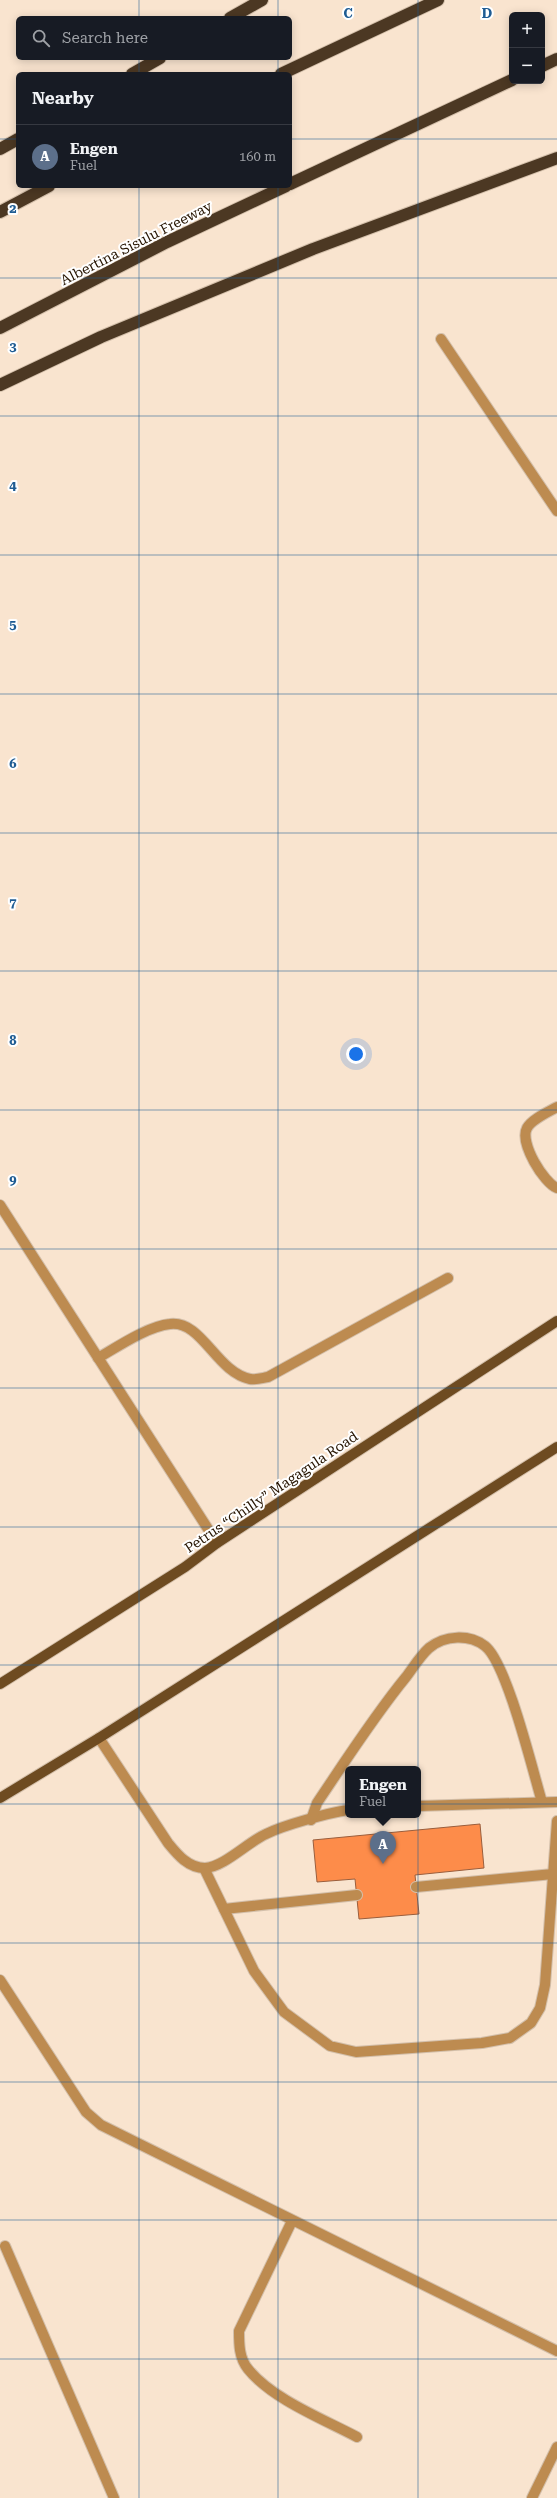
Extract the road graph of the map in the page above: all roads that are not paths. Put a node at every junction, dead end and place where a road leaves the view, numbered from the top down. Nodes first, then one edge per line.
1 (262, 0) edge
2 (438, 0) edge
3 (234, 16) edge
4 (557, 59) edge
5 (156, 60) edge
6 (545, 65) edge
7 (136, 72) edge
8 (285, 72) edge
9 (509, 81) edge
10 (16, 140) edge
11 (0, 149) edge
12 (557, 158) edge
13 (292, 183) edge
14 (45, 188) edge
15 (282, 188) edge
16 (0, 212) edge
17 (0, 328) edge
18 (442, 339) dead end
19 (0, 384) edge
20 (557, 512) edge
21 (557, 1107) edge
22 (557, 1188) edge
23 (0, 1206) edge
24 (448, 1278) dead end
25 (557, 1321) edge
26 (98, 1358) junction
27 (557, 1447) edge
28 (217, 1543) junction
29 (0, 1684) edge
30 (99, 1738) junction
31 (0, 1798) edge
32 (542, 1802) junction
33 (557, 1802) edge
34 (421, 1806) edge
35 (345, 1811) edge
36 (311, 1820) junction
37 (557, 1821) edge
38 (204, 1868) junction
39 (553, 1874) junction
40 (416, 1888) dead end
41 (357, 1895) dead end
42 (224, 1909) junction
43 (0, 1980) edge
44 (292, 2221) junction
45 (5, 2246) dead end
46 (557, 2351) edge
47 (357, 2437) dead end
48 (557, 2446) edge
49 (114, 2498) edge
50 (532, 2498) edge

1 - 3 highway
2 - 8 highway
4 - 6 highway
5 - 7 highway
9 - 13 highway
10 - 11 highway
12 - 19 highway
14 - 16 highway
15 - 17 highway, Albertina Sisulu Freeway
18 - 20 street
21 - 22 street
23 - 26 street
24 - 26 street
25 - 28 main road, Petrus “Chilly” Magagula Road
26 - 28 street
27 - 30 main road
28 - 29 main road, Petrus “Chilly” Magagula Road
30 - 31 main road
30 - 38 street
32 - 33 street
32 - 34 street
32 - 36 street
35 - 36 street
36 - 38 street
37 - 39 street
38 - 42 street
39 - 40 street
39 - 42 street
41 - 42 street
43 - 44 street
44 - 46 street
44 - 47 street
45 - 49 street
48 - 50 street

